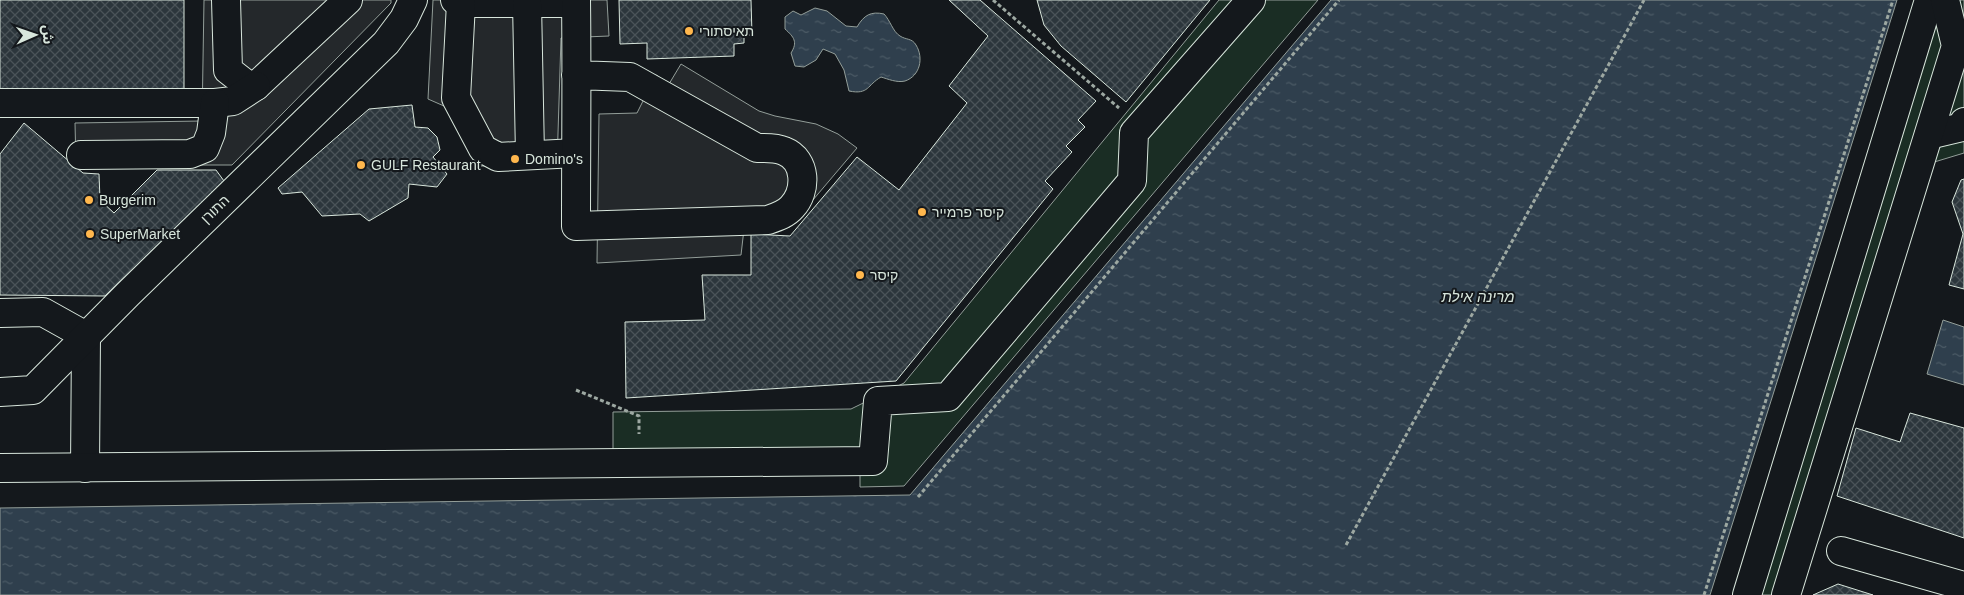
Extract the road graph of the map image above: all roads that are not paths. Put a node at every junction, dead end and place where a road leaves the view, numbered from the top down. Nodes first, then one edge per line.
1 (226, 0) edge
2 (348, 0) edge
3 (413, 0) edge
4 (1251, 0) edge
5 (1928, 0) edge
6 (1945, 0) edge
7 (458, 1) edge
8 (576, 1) edge
9 (527, 3) junction
10 (576, 75) junction
11 (256, 86) junction
12 (215, 102) junction
13 (0, 103) edge
14 (1964, 122) edge
15 (1929, 134) junction
16 (576, 153) junction
17 (81, 155) dead end
18 (530, 155) junction
19 (0, 313) edge
20 (86, 336) junction
21 (0, 392) edge
22 (0, 468) edge
23 (84, 468) junction
24 (1841, 551) dead end
25 (1964, 586) edge
26 (1747, 595) edge
27 (1786, 595) edge

1 - 11 street
2 - 11 street
3 - 20 street, התורן
4 - 23 street
5 - 26 street
6 - 15 street
7 - 9 street
7 - 18 street
8 - 9 street
8 - 10 street
9 - 18 street
10 - 16 street
10 - 16 street
11 - 12 street
12 - 13 street
12 - 17 street
14 - 15 street
15 - 27 street
16 - 18 street
19 - 20 street
20 - 21 street, התורן
20 - 23 street
22 - 23 street
24 - 25 street

